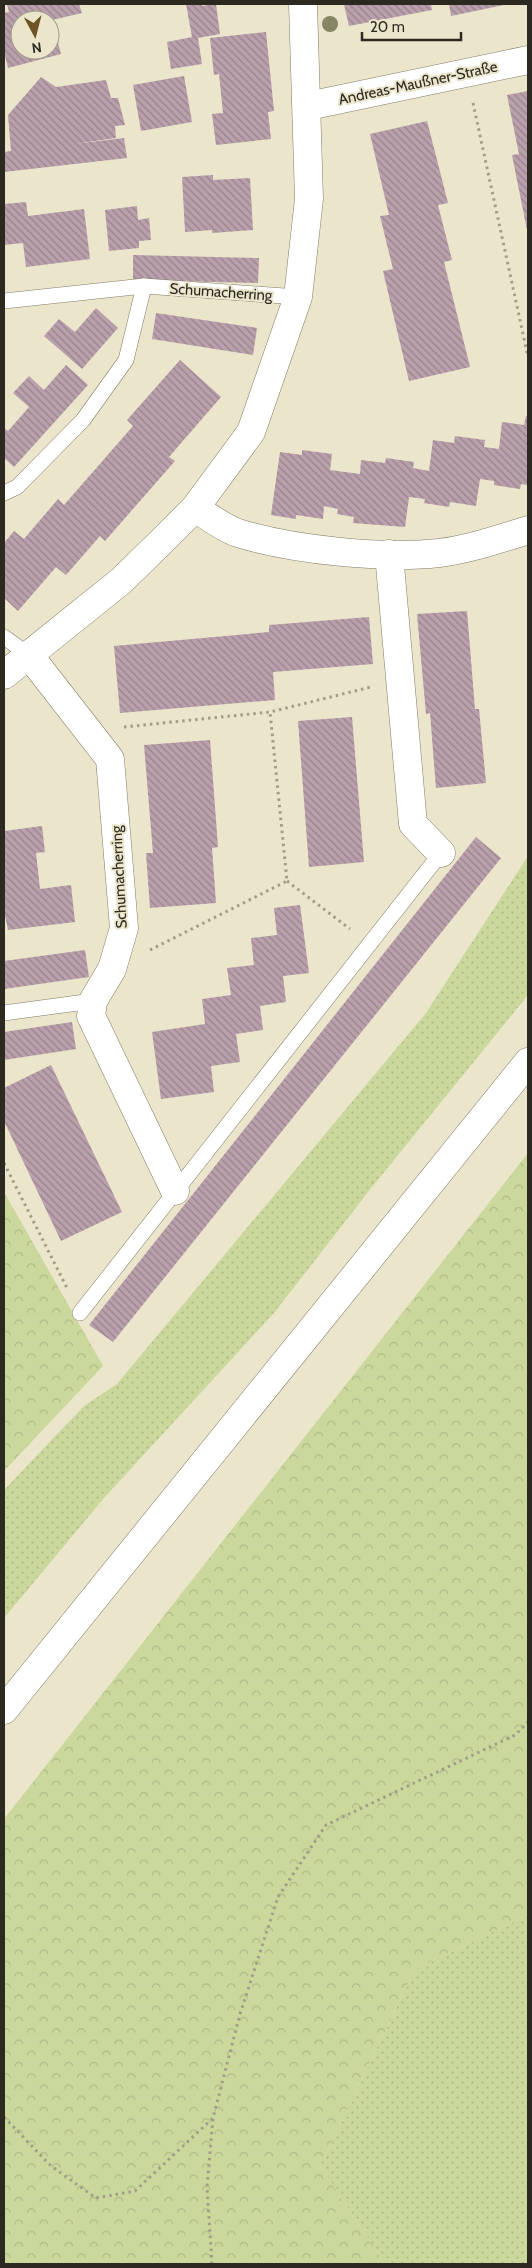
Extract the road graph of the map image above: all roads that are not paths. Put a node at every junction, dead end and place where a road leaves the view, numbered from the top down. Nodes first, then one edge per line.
1 (303, 4) edge
2 (528, 60) edge
3 (308, 106) junction
4 (144, 286) junction
5 (298, 297) junction
6 (4, 300) edge
7 (4, 493) edge
8 (195, 508) junction
9 (528, 530) edge
10 (388, 554) junction
11 (4, 637) edge
12 (29, 655) junction
13 (4, 675) edge
14 (441, 853) joint
15 (93, 1001) junction
16 (4, 1013) edge
17 (528, 1062) edge
18 (175, 1191) junction
19 (80, 1314) road end
20 (5, 1708) edge

1 - 3 street
2 - 3 street, Andreas-Maußner-Straße
3 - 5 street
4 - 5 lane, Schumacherring
4 - 6 lane, Schumacherring
4 - 7 lane
5 - 8 street
8 - 10 street
8 - 12 street
9 - 10 street
10 - 14 street
11 - 12 lane, Schumacherring
12 - 13 street
12 - 15 street, Schumacherring
14 - 18 lane
15 - 16 lane
15 - 18 street
17 - 20 street
18 - 19 lane

